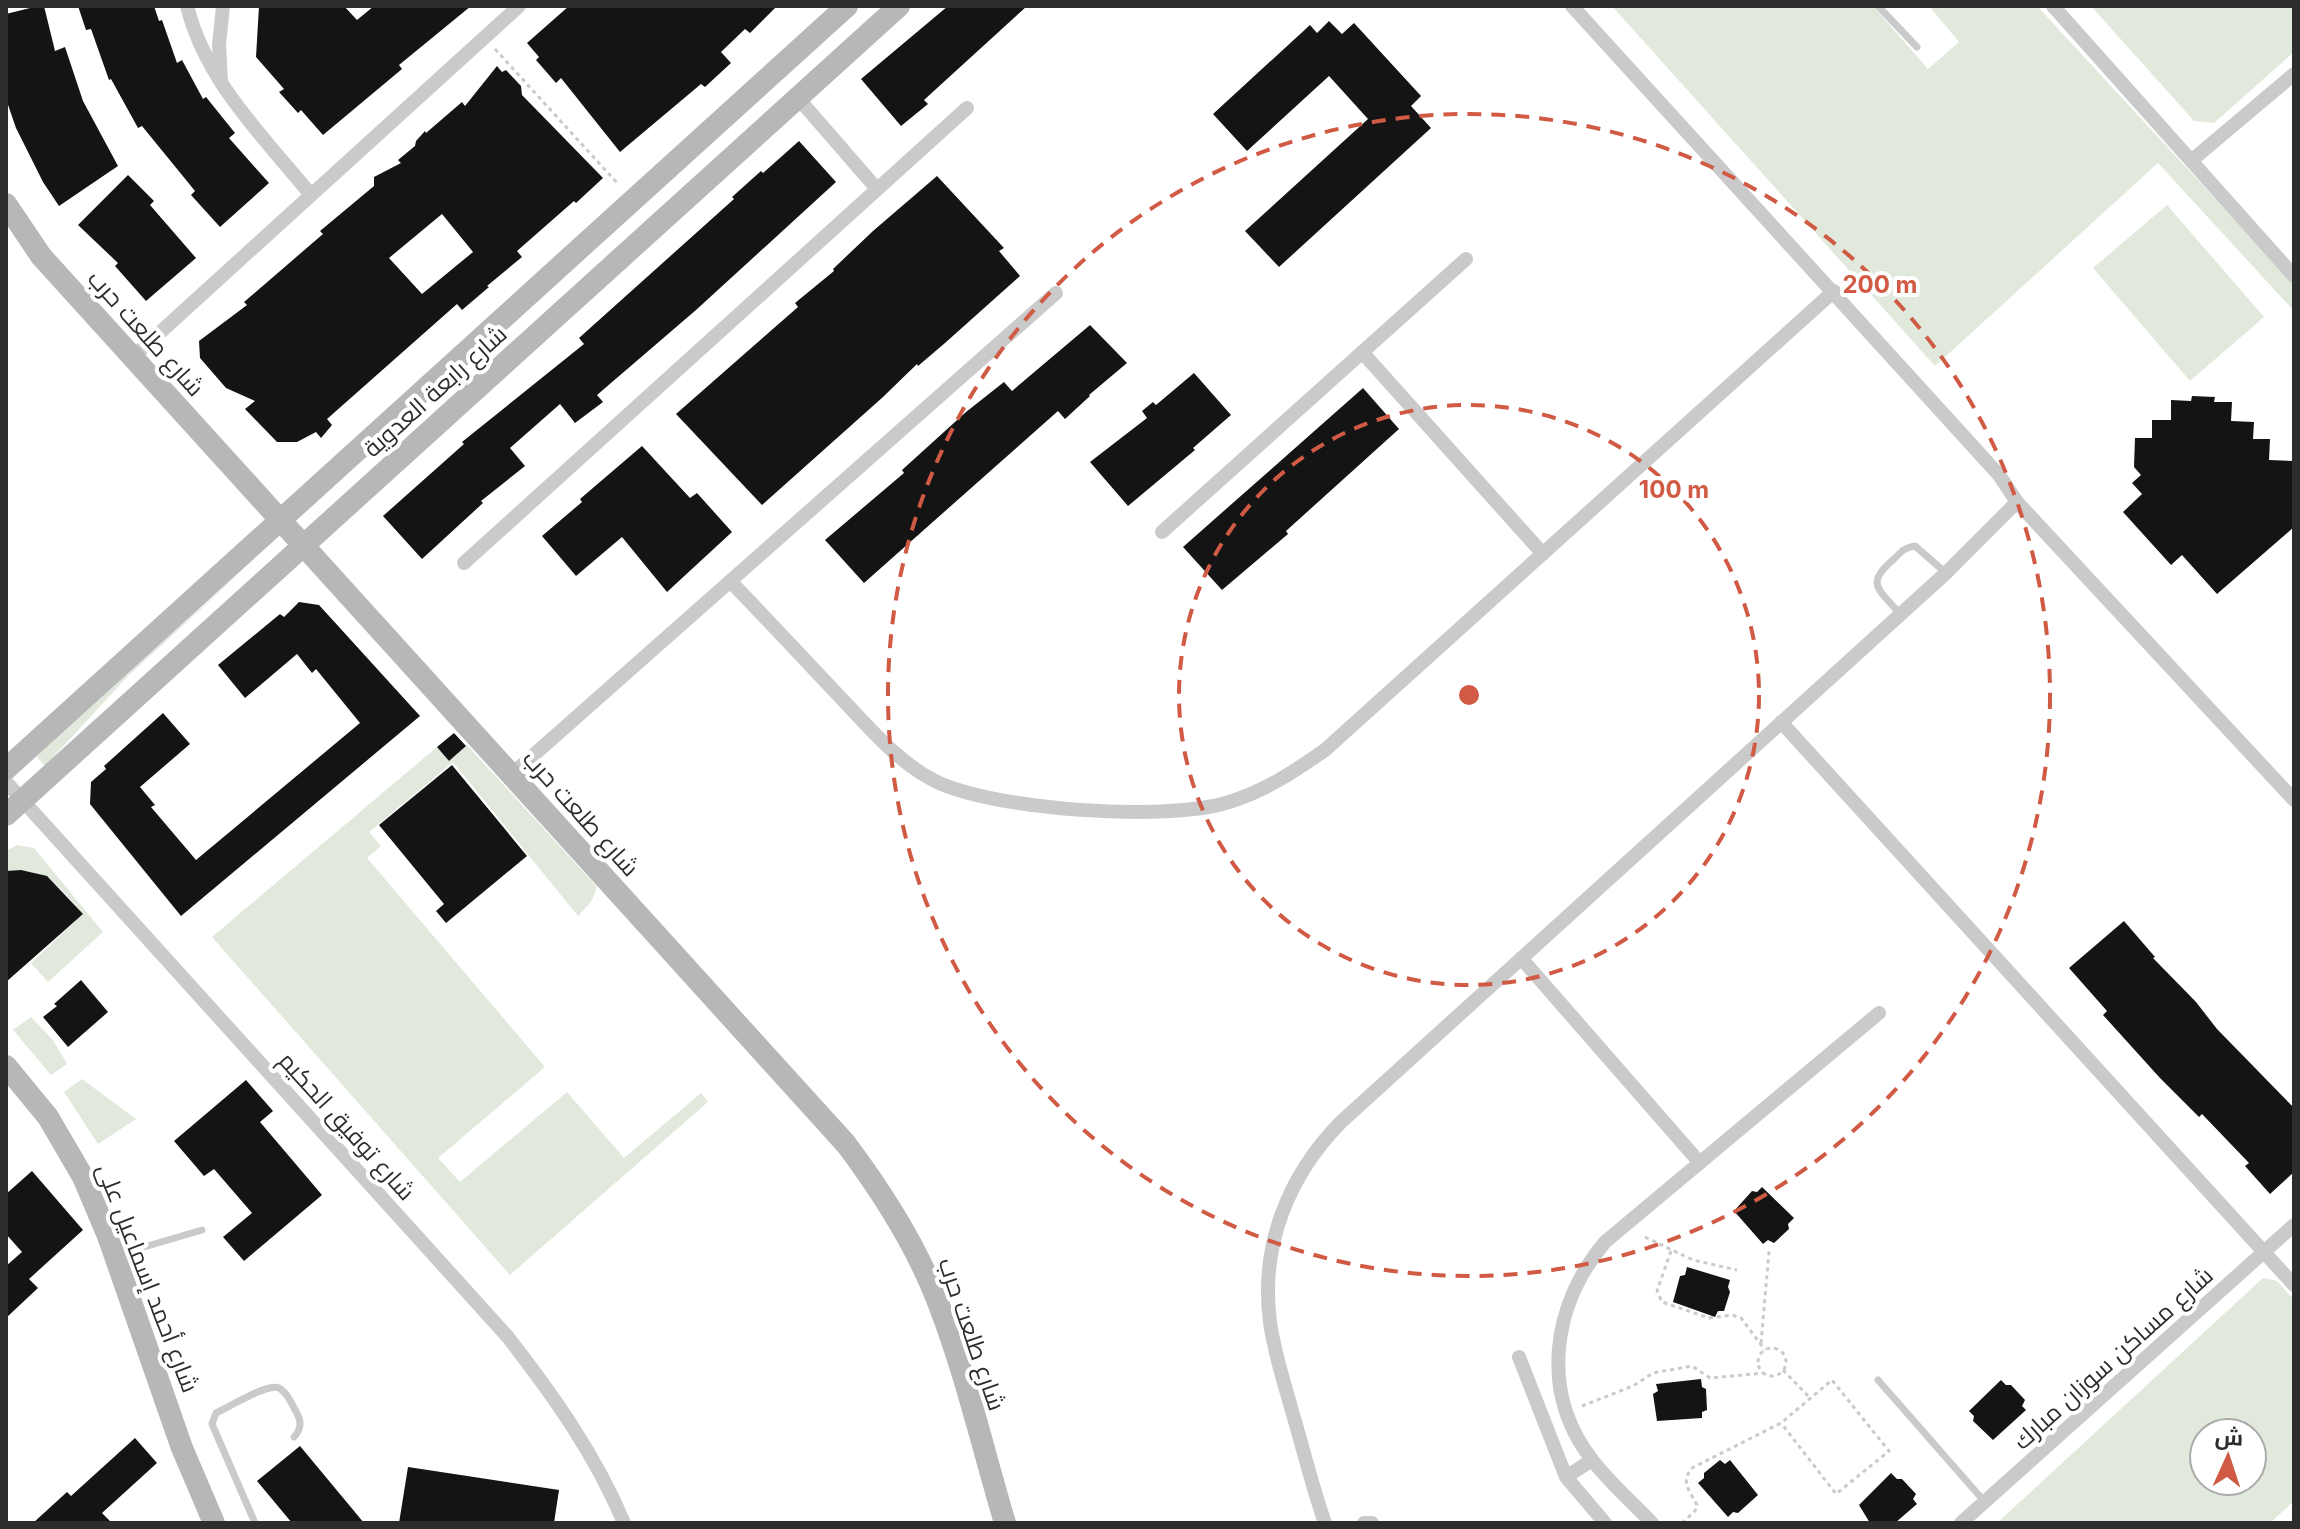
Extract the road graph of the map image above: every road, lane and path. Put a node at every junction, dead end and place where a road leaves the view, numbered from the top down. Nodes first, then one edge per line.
1 (187, 6) edge
2 (223, 6) edge
3 (519, 6) edge
4 (847, 6) edge
5 (899, 6) edge
6 (1572, 6) edge
7 (1879, 6) edge
8 (2053, 6) edge
9 (485, 37) junction
10 (1917, 47) dead end
11 (2291, 82) edge
12 (222, 87) junction
13 (798, 98) junction
14 (967, 108) dead end
15 (2191, 161) junction
16 (877, 189) junction
17 (311, 195) junction
18 (633, 201) junction
19 (6, 204) edge
20 (1466, 259) dead end
21 (2294, 276) edge
22 (1834, 291) junction
23 (1056, 293) dead end
24 (1362, 352) junction
25 (133, 357) junction
26 (2017, 502) junction
27 (280, 520) junction
28 (1162, 532) dead end
29 (303, 546) junction
30 (1543, 554) junction
31 (464, 563) dead end
32 (1946, 573) junction
33 (730, 581) junction
34 (1900, 614) junction
35 (1781, 722) junction
36 (6, 769) edge
37 (511, 775) junction
38 (6, 782) edge
39 (2294, 800) edge
40 (14, 808) edge
41 (1521, 958) junction
42 (1879, 1013) dead end
43 (6, 1066) edge
44 (1700, 1163) junction
45 (2294, 1225) edge
46 (202, 1230) dead end
47 (1645, 1237) dead end
48 (1671, 1251) junction
49 (1769, 1251) dead end
50 (2264, 1252) junction
51 (115, 1256) junction
52 (1737, 1270) dead end
53 (2294, 1285) edge
54 (1761, 1344) junction
55 (1765, 1350) junction
56 (1519, 1357) dead end
57 (1783, 1370) junction
58 (1764, 1373) junction
59 (1878, 1380) dead end
60 (1810, 1398) junction
61 (1567, 1412) junction
62 (1781, 1423) junction
63 (294, 1437) dead end
64 (1592, 1460) junction
65 (1566, 1477) junction
66 (1985, 1502) junction
67 (214, 1523) edge
68 (255, 1523) edge
69 (624, 1523) edge
70 (1005, 1523) edge
71 (1325, 1523) edge
72 (1364, 1523) edge
73 (1372, 1523) edge
74 (1605, 1523) edge
75 (1652, 1523) edge
76 (1682, 1523) edge
77 (1961, 1523) edge

1 - 12 street
2 - 12 street
3 - 9 street
4 - 18 street, شارع رابعة العدوية
5 - 13 street, شارع رابعة العدوية
6 - 22 street
7 - 10 lane
8 - 15 street
9 - 17 street
9 - 18 path
11 - 15 street
12 - 17 street
13 - 16 street
13 - 29 street, شارع رابعة العدوية
14 - 16 street
15 - 21 street
16 - 31 street
17 - 25 street
18 - 27 street, شارع رابعة العدوية
19 - 25 street, شارع طلعت حرب
20 - 24 street
22 - 26 street
22 - 30 street
23 - 33 street
24 - 28 street
24 - 30 street
25 - 27 street, شارع طلعت حرب
26 - 32 street
26 - 39 street
27 - 29 street, شارع طلعت حرب
27 - 36 street, شارع رابعة العدوية
29 - 37 street, شارع طلعت حرب
29 - 40 street, شارع رابعة العدوية
30 - 33 street
32 - 34 street
32 - 34 lane
33 - 37 street
34 - 35 street
35 - 41 street
35 - 50 street
37 - 70 street, شارع طلعت حرب
38 - 40 street, شارع توفيق الحكيم
40 - 69 street, شارع توفيق الحكيم
41 - 44 street
41 - 71 street
42 - 44 street
43 - 51 street, شارع أحمد إسماعيل على
44 - 61 street
45 - 50 street, شارع مساكن سوزان مبارك
46 - 51 lane
47 - 48 path
48 - 52 path
48 - 54 path
49 - 54 path
50 - 53 street
50 - 66 street, شارع مساكن سوزان مبارك
51 - 67 street, شارع أحمد إسماعيل على
54 - 55 path
55 - 57 path
55 - 58 path
56 - 65 street
57 - 58 path
57 - 60 path
58 - 61 path
59 - 66 lane
60 - 62 path
60 - 62 path
61 - 64 street
62 - 76 path
63 - 68 lane
64 - 65 street
64 - 75 street
65 - 74 street
66 - 77 street, شارع مساكن سوزان مبارك
72 - 73 street

